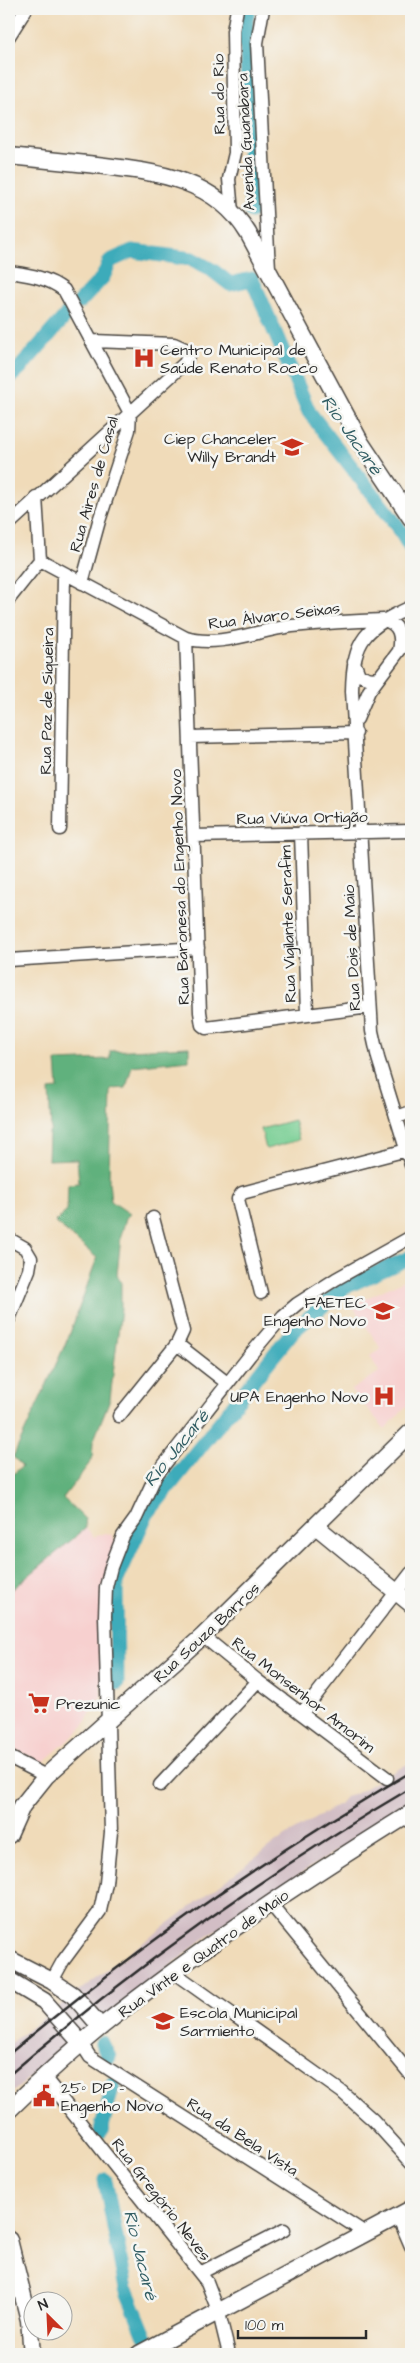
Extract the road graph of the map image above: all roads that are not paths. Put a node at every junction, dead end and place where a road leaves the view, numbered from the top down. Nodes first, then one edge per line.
1 (26, 9) edge
2 (237, 9) edge
3 (263, 9) edge
4 (9, 36) edge
5 (9, 156) edge
6 (229, 179) junction
7 (211, 194) junction
8 (236, 217) junction
9 (9, 272) edge
10 (268, 272) junction
11 (94, 341) junction
12 (130, 413) junction
13 (36, 497) junction
14 (411, 518) edge
15 (9, 524) edge
16 (40, 560) junction
17 (64, 574) junction
18 (82, 583) junction
19 (9, 599) edge
20 (411, 606) edge
21 (383, 620) junction
22 (411, 635) edge
23 (186, 638) junction
24 (398, 651) junction
25 (354, 662) junction
26 (378, 678) junction
27 (355, 728) junction
28 (190, 737) junction
29 (60, 829) dead end
30 (411, 831) edge
31 (361, 832) junction
32 (300, 833) junction
33 (194, 836) junction
34 (198, 948) junction
35 (9, 960) edge
36 (370, 1006) junction
37 (307, 1014) junction
38 (411, 1112) edge
39 (397, 1117) junction
40 (407, 1150) junction
41 (411, 1165) edge
42 (153, 1218) dead end
43 (411, 1237) edge
44 (9, 1239) edge
45 (261, 1293) dead end
46 (9, 1319) edge
47 (177, 1344) junction
48 (228, 1382) junction
49 (119, 1416) dead end
50 (411, 1432) edge
51 (317, 1526) junction
52 (411, 1573) edge
53 (395, 1591) junction
54 (411, 1604) edge
55 (203, 1636) junction
56 (258, 1681) junction
57 (302, 1713) junction
58 (107, 1723) junction
59 (9, 1756) edge
60 (46, 1776) junction
61 (387, 1778) dead end
62 (160, 1785) dead end
63 (411, 1814) edge
64 (9, 1835) edge
65 (270, 1903) junction
66 (9, 1959) edge
67 (173, 1972) junction
68 (9, 1980) edge
69 (52, 1981) junction
70 (101, 2027) junction
71 (82, 2043) junction
72 (411, 2075) edge
73 (44, 2077) junction
74 (9, 2110) edge
75 (411, 2162) edge
76 (404, 2213) edge
77 (284, 2230) dead end
78 (367, 2234) junction
79 (9, 2240) edge
80 (411, 2246) edge
81 (200, 2273) junction
82 (219, 2313) junction
83 (32, 2354) edge
84 (139, 2354) edge
85 (229, 2354) edge

1 - 4 street
2 - 6 street, Rua do Rio
3 - 10 street, Avenida Guanabara
5 - 7 main road
6 - 7 street
6 - 8 street, Rua do Rio
7 - 8 main road
8 - 10 main road
9 - 11 street, Rua Aires de Casal
10 - 14 main road
11 - 12 street, Rua Aires de Casal
11 - 12 street
12 - 13 street
12 - 18 street, Rua Aires de Casal
13 - 15 street
13 - 16 street
16 - 17 street, Rua Álvaro Seixas
16 - 19 street
17 - 18 street, Rua Álvaro Seixas
17 - 29 street, Rua Paz de Siqueira
18 - 23 street, Rua Álvaro Seixas
20 - 21 street
21 - 23 street, Rua Álvaro Seixas
21 - 24 street
21 - 25 street, Rua Dois de Maio
22 - 24 street
23 - 28 street, Rua Baronesa do Engenho Novo
24 - 26 street
25 - 26 street
25 - 27 street, Rua Dois de Maio
26 - 27 street
27 - 28 street
27 - 31 street, Rua Dois de Maio
28 - 33 street, Rua Baronesa do Engenho Novo
30 - 31 street, Rua Viúva Ortigão
31 - 32 street, Rua Viúva Ortigão
31 - 36 street, Rua Dois de Maio
32 - 33 street, Rua Viúva Ortigão
32 - 37 street, Rua Vigilante Serafim
33 - 34 street, Rua Baronesa do Engenho Novo
34 - 35 street
34 - 37 street, Rua Baronesa do Engenho Novo
36 - 37 street, Rua Baronesa do Engenho Novo
36 - 39 street, Rua Dois de Maio
38 - 39 street
39 - 40 street, Rua Dois de Maio
40 - 41 street, Rua Dois de Maio
40 - 45 street
42 - 47 street
43 - 48 street
44 - 46 street
47 - 48 street
47 - 49 street
48 - 58 street
50 - 51 main road, Rua Souza Barros
51 - 53 main road
51 - 55 main road, Rua Souza Barros
52 - 53 street
53 - 54 main road
53 - 57 street
55 - 56 street, Rua Monsenhor Amorim
55 - 58 main road, Rua Souza Barros
56 - 57 street, Rua Monsenhor Amorim
56 - 62 street
57 - 61 street, Rua Monsenhor Amorim
58 - 60 main road, Rua Souza Barros
58 - 69 street
59 - 60 street
60 - 64 main road, Rua Souza Barros
63 - 65 main road, Rua Vinte e Quatro de Maio
65 - 67 main road, Rua Vinte e Quatro de Maio
65 - 72 street
66 - 69 main road
67 - 70 main road, Rua Vinte e Quatro de Maio
67 - 75 street
68 - 71 main road
69 - 70 main road
70 - 71 main road, Rua Vinte e Quatro de Maio
71 - 73 main road, Rua Vinte e Quatro de Maio
71 - 78 street, Rua da Bela Vista
73 - 74 main road, Rua Vinte e Quatro de Maio
73 - 81 street, Rua Gregório Neves
76 - 78 main road
76 - 80 street
77 - 81 street
78 - 82 main road
79 - 83 main road
81 - 82 street, Rua Gregório Neves
82 - 84 main road
82 - 85 street, Rua Gregório Neves

